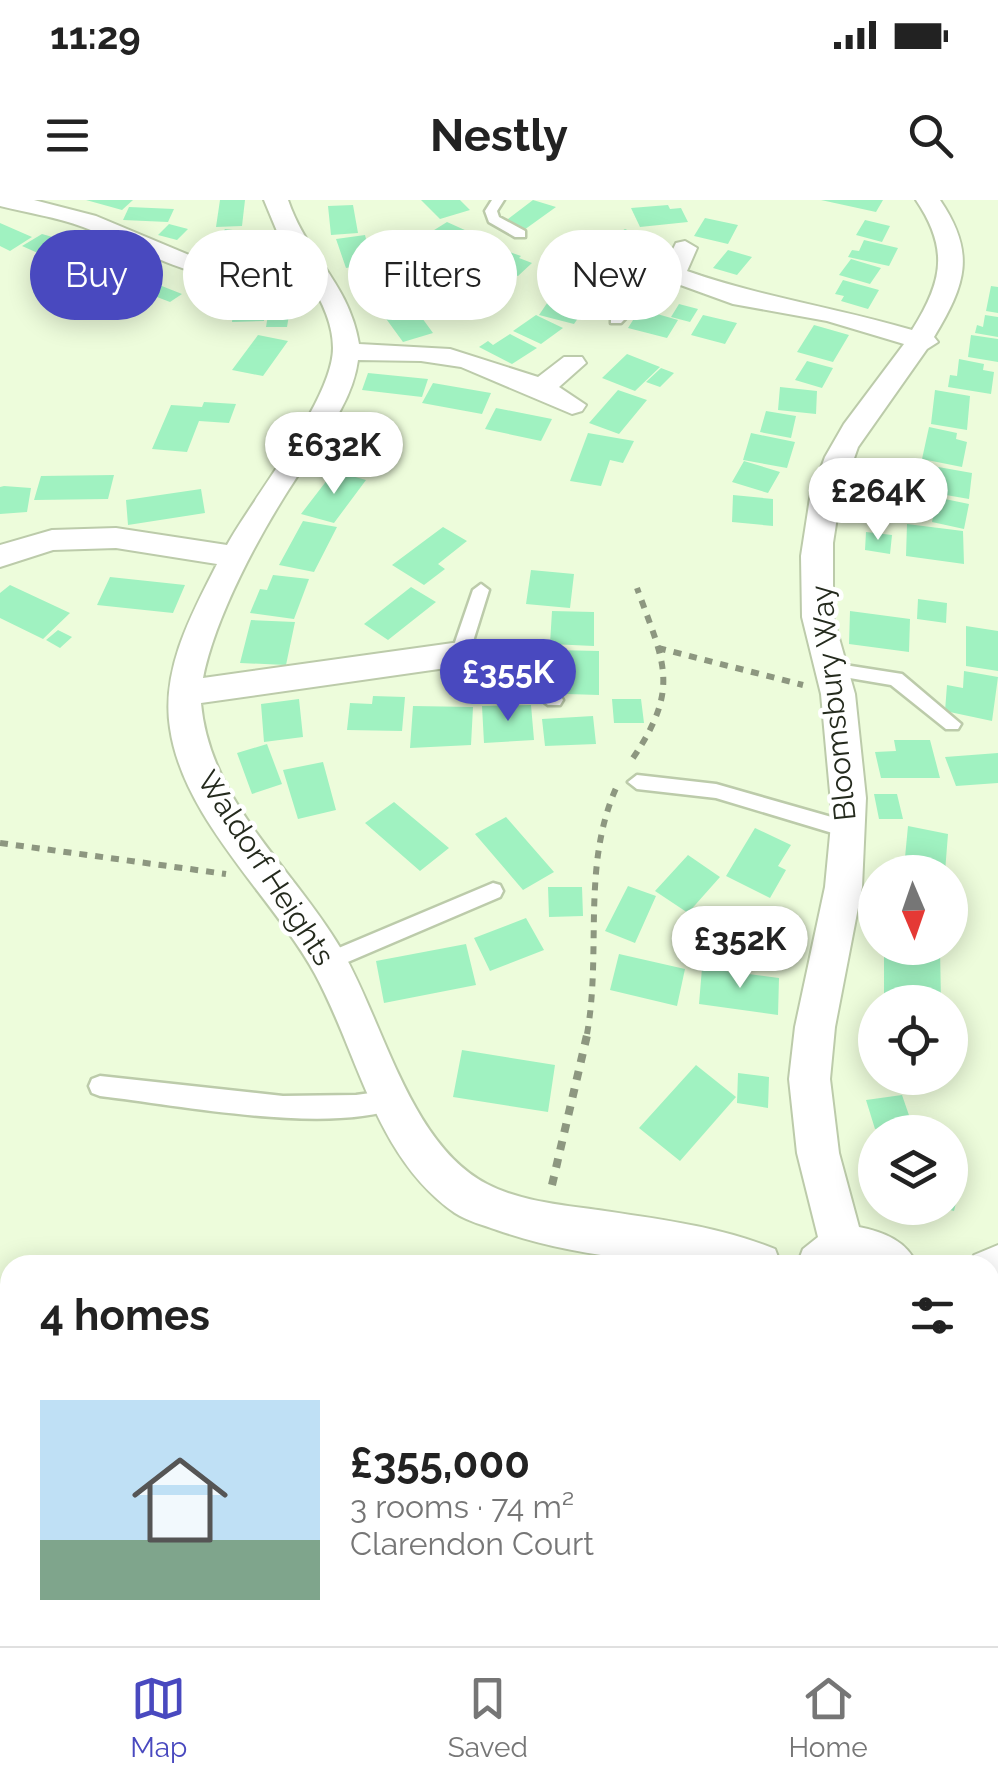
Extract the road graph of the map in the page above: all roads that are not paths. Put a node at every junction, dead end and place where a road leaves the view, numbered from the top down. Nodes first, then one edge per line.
1 (6, 200) edge
2 (276, 200) edge
3 (498, 200) edge
4 (928, 200) edge
5 (289, 230) edge
6 (520, 234) dead end
7 (685, 248) dead end
8 (682, 254) edge
9 (183, 261) edge
10 (682, 277) edge
11 (328, 292) edge
12 (925, 342) junction
13 (346, 352) junction
14 (573, 363) dead end
15 (541, 388) junction
16 (572, 404) dead end
17 (0, 556) edge
18 (238, 557) junction
19 (481, 590) dead end
20 (460, 654) junction
21 (835, 682) junction
22 (184, 693) junction
23 (554, 700) dead end
24 (952, 724) dead end
25 (637, 782) dead end
26 (849, 830) junction
27 (493, 891) dead end
28 (329, 961) junction
29 (100, 1086) dead end
30 (392, 1100) junction
31 (722, 1255) edge
32 (831, 1255) edge
33 (842, 1255) edge
34 (878, 1255) edge

1 - 9 street
2 - 5 street
3 - 6 lane
4 - 12 street, Bloomsbury Way
7 - 8 street
10 - 12 street
11 - 13 street
12 - 21 street, Bloomsbury Way
13 - 15 street
13 - 18 street, Waldorf Heights
14 - 15 street
15 - 16 street
17 - 18 street
18 - 22 street, Waldorf Heights
19 - 20 lane
20 - 22 street
20 - 23 lane
21 - 24 lane
21 - 26 street, Bloomsbury Way
22 - 28 street, Waldorf Heights
25 - 26 lane
26 - 32 street, Bloomsbury Way
27 - 28 lane
28 - 30 street, Waldorf Heights
29 - 30 lane
30 - 31 street, Waldorf Heights
33 - 34 street

